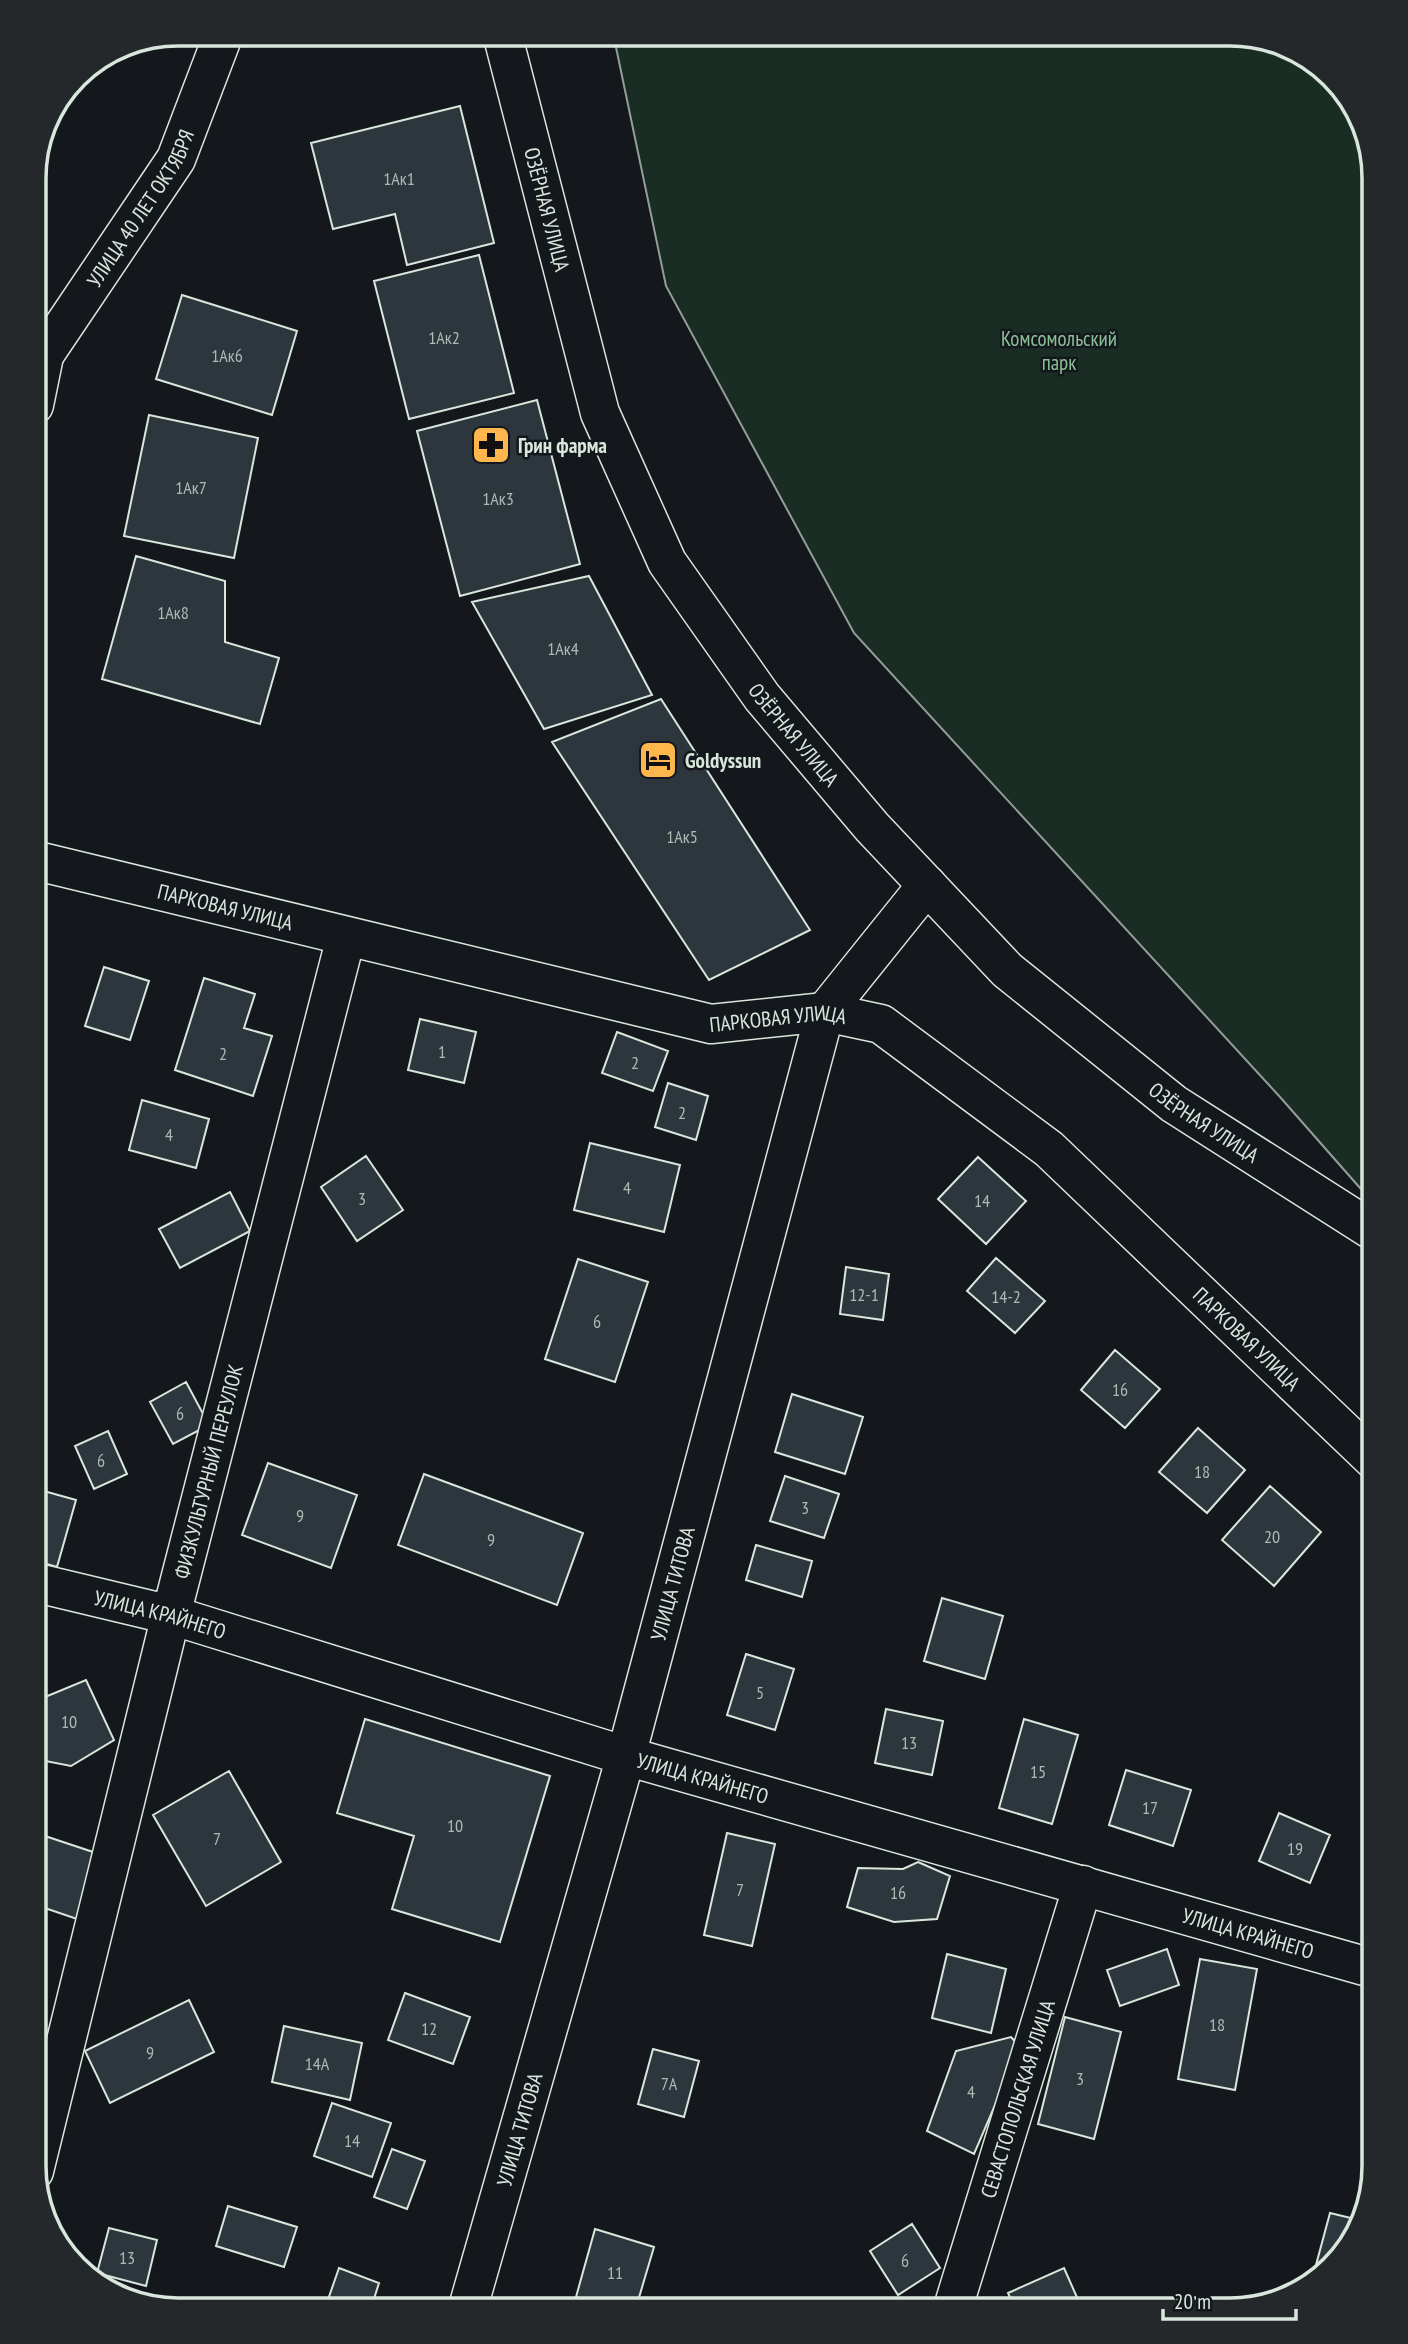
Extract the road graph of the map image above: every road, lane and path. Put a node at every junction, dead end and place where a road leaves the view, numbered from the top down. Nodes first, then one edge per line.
1 (219, 46) edge
2 (505, 46) edge
3 (46, 344) edge
4 (46, 863) edge
5 (927, 885) junction
6 (346, 937) junction
7 (825, 1012) junction
8 (1362, 1224) edge
9 (1362, 1449) edge
10 (46, 1585) edge
11 (171, 1615) junction
12 (626, 1756) junction
13 (1083, 1885) junction
14 (1362, 1965) edge
15 (46, 2122) edge
16 (471, 2298) edge
17 (957, 2298) edge

1 - 3 street, УЛИЦА 40 ЛЕТ ОКТЯБРЯ
2 - 5 street, ОЗЁРНАЯ УЛИЦА
4 - 6 street, ПАРКОВАЯ УЛИЦА
5 - 7 street, УЛИЦА ТИТОВА
5 - 8 street, ОЗЁРНАЯ УЛИЦА
6 - 7 street, ПАРКОВАЯ УЛИЦА
6 - 11 street, ФИЗКУЛЬТУРНЫЙ ПЕРЕУЛОК
7 - 9 street, ПАРКОВАЯ УЛИЦА
7 - 12 street, УЛИЦА ТИТОВА
10 - 11 street, УЛИЦА КРАЙНЕГО
11 - 12 street, УЛИЦА КРАЙНЕГО
11 - 15 street, ФИЗКУЛЬТУРНЫЙ ПЕРЕУЛОК
12 - 13 street, УЛИЦА КРАЙНЕГО
12 - 16 street, УЛИЦА ТИТОВА
13 - 14 street, УЛИЦА КРАЙНЕГО
13 - 17 street, СЕВАСТОПОЛЬСКАЯ УЛИЦА

